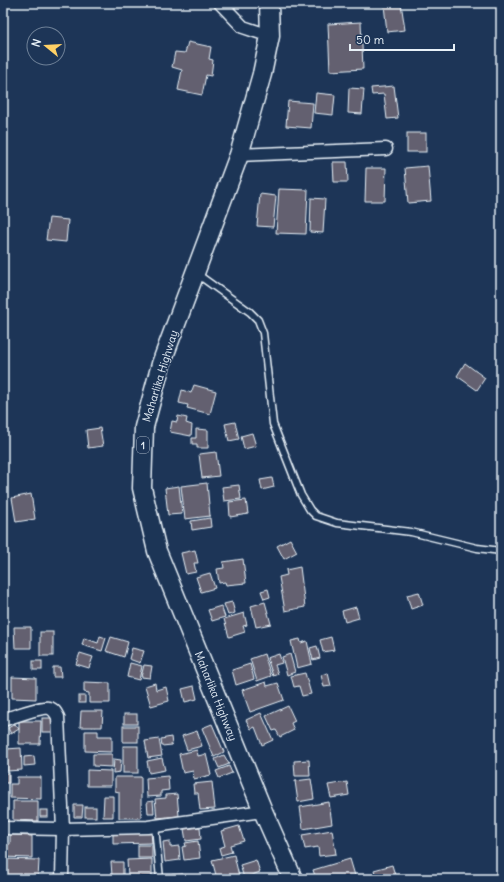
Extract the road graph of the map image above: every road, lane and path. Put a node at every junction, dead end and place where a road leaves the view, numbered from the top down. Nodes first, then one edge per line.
1 (220, 3) edge
2 (269, 3) edge
3 (270, 36) junction
4 (386, 149) dead end
5 (240, 155) junction
6 (195, 273) junction
7 (501, 551) edge
8 (3, 720) edge
9 (263, 811) junction
10 (156, 826) junction
11 (3, 828) edge
12 (63, 828) junction
13 (62, 879) edge
14 (160, 879) edge
15 (293, 879) edge

1 - 3 street
2 - 3 main road, Maharlika Highway / 1
3 - 5 main road, Maharlika Highway / 1
4 - 5 street
5 - 6 main road, Maharlika Highway / 1
6 - 7 lane
6 - 9 main road, Maharlika Highway / 1
8 - 12 street
9 - 10 street
9 - 15 main road, Maharlika Highway / 1
10 - 12 street
10 - 14 lane
11 - 12 street
12 - 13 street

